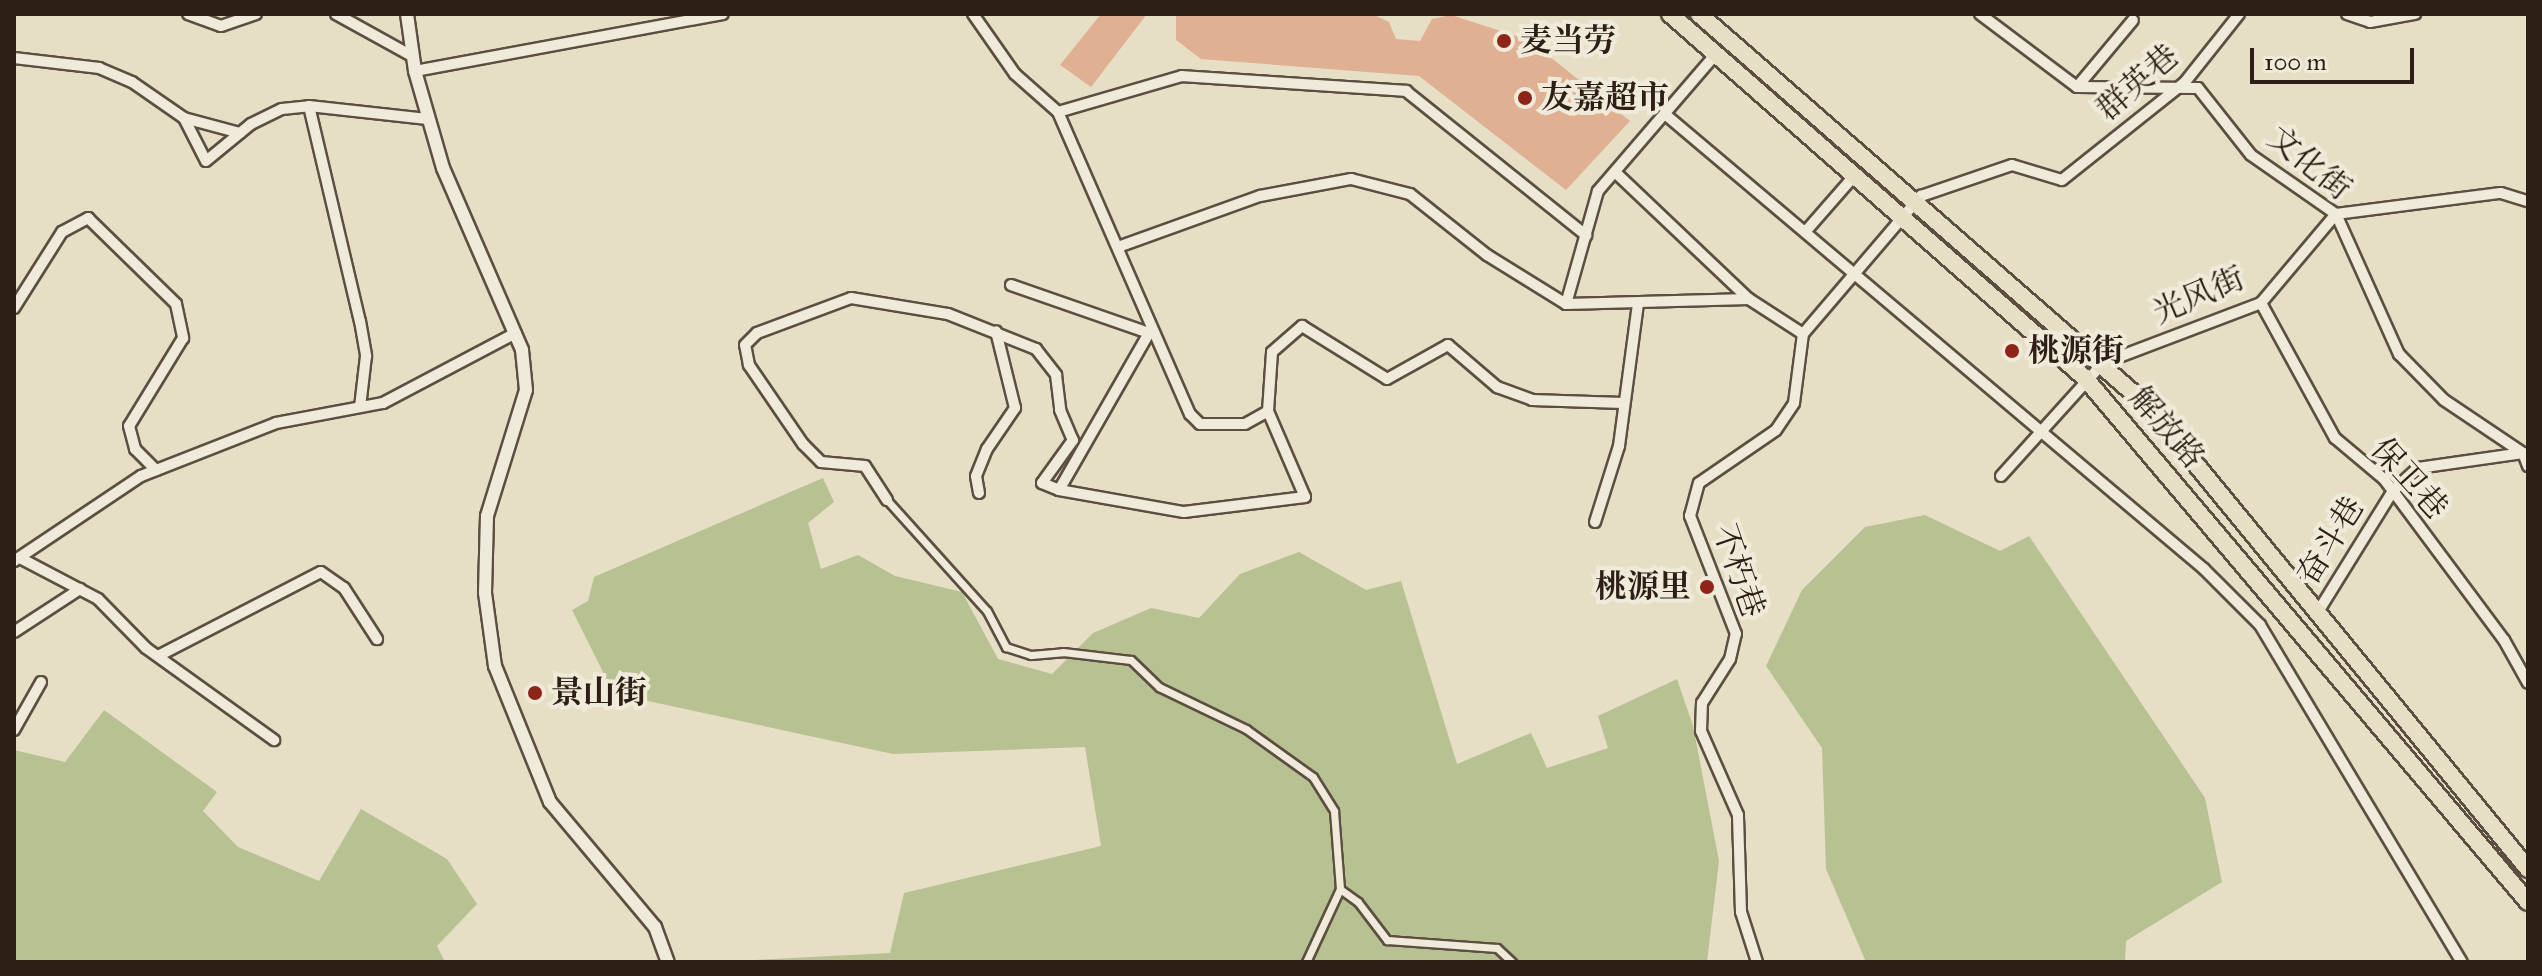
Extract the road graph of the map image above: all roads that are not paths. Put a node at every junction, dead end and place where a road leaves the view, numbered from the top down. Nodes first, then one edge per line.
1 (188, 14) edge
2 (256, 14) edge
3 (336, 14) edge
4 (407, 14) edge
5 (723, 14) edge
6 (973, 14) edge
7 (1670, 14) edge
8 (1699, 14) edge
9 (2239, 14) edge
10 (2347, 14) edge
11 (2415, 14) edge
12 (1986, 16) edge
13 (2133, 20) dead end
14 (1715, 55) junction
15 (412, 56) junction
16 (14, 58) edge
17 (415, 71) junction
18 (2077, 87) junction
19 (2179, 87) junction
20 (309, 106) junction
21 (1058, 112) junction
22 (1666, 115) junction
23 (184, 118) junction
24 (427, 119) junction
25 (240, 133) junction
26 (1615, 172) junction
27 (1855, 175) junction
28 (2528, 201) edge
29 (1910, 209) junction
30 (2336, 214) junction
31 (1806, 231) junction
32 (1586, 235) junction
33 (1118, 247) junction
34 (1857, 274) junction
35 (1011, 285) dead end
36 (1749, 299) junction
37 (1638, 303) junction
38 (2261, 303) junction
39 (1566, 304) junction
40 (14, 308) edge
41 (996, 331) junction
42 (516, 333) junction
43 (1149, 333) junction
44 (1803, 334) junction
45 (2103, 363) junction
46 (2085, 378) junction
47 (1623, 403) junction
48 (360, 407) junction
49 (1268, 411) junction
50 (2041, 429) junction
51 (2523, 453) junction
52 (2528, 466) edge
53 (156, 470) junction
54 (2001, 476) dead end
55 (1059, 490) junction
56 (2393, 491) junction
57 (979, 493) dead end
58 (887, 500) joint
59 (1595, 522) dead end
60 (17, 560) edge
61 (80, 589) junction
62 (2316, 615) junction
63 (14, 632) edge
64 (377, 639) dead end
65 (158, 656) junction
66 (41, 682) dead end
67 (2528, 683) edge
68 (14, 730) edge
69 (274, 740) dead end
70 (2528, 869) edge
71 (1340, 889) junction
72 (2528, 902) edge
73 (668, 962) edge
74 (1306, 962) edge
75 (1512, 962) edge
76 (1757, 962) edge
77 (2462, 962) edge

1 - 2 street
3 - 15 street
4 - 15 street
5 - 17 street
6 - 21 street
7 - 14 main road, 解放路
8 - 29 main road, 解放路
9 - 19 street, 群英巷
10 - 11 street
12 - 18 street
13 - 18 street
14 - 22 street
14 - 27 main road, 解放路
15 - 17 street
16 - 23 street
17 - 24 street
18 - 19 street, 文化街
19 - 29 street, 群英巷
19 - 30 street, 文化街
20 - 24 street
20 - 25 street
20 - 48 street
21 - 32 street
21 - 33 street
22 - 26 street
22 - 31 street
23 - 25 street
23 - 25 street
24 - 42 street
26 - 32 street
26 - 36 street
27 - 29 main road, 解放路
27 - 31 street
28 - 30 street
29 - 34 street
29 - 45 main road, 解放路
29 - 46 main road, 解放路
30 - 38 street, 光风街
30 - 51 street, 文化街
31 - 34 street
32 - 39 street
33 - 39 street
33 - 43 street
34 - 44 street
34 - 50 street
35 - 43 street
36 - 37 street
36 - 44 street
37 - 39 street
37 - 47 street
38 - 45 street, 光风街
38 - 56 street, 保卫巷
40 - 53 street
41 - 55 street
41 - 57 street
41 - 58 street
42 - 48 street
42 - 73 street
43 - 49 street
43 - 55 street
44 - 76 street, 不朽巷
45 - 46 street, 光风街
45 - 62 main road, 解放路
46 - 50 street, 光风街
46 - 72 main road, 解放路
47 - 49 street
47 - 59 street
48 - 53 street
49 - 55 street
50 - 54 street, 光风街
50 - 77 street
51 - 52 street
51 - 56 street, 奋斗巷
53 - 60 street
56 - 62 street, 奋斗巷
56 - 67 street, 保卫巷
58 - 71 street
60 - 61 street
61 - 63 street
61 - 65 street
62 - 70 main road, 解放路
64 - 65 street
65 - 69 street
66 - 68 street
71 - 74 street
71 - 75 street

